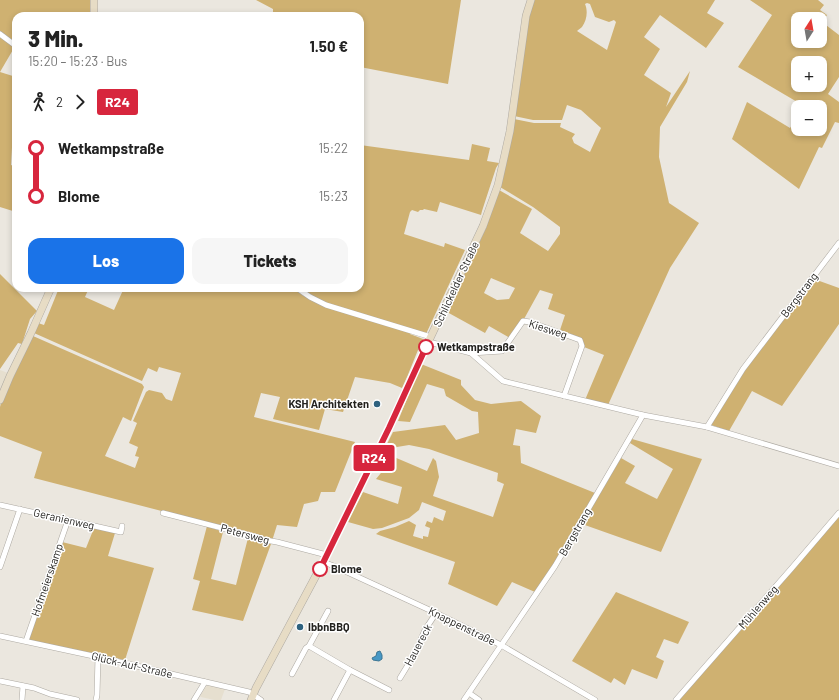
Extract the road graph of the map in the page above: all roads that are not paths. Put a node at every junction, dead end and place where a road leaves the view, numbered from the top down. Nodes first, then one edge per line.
1 (94, 0) edge
2 (531, 0) edge
3 (94, 12) edge
4 (0, 34) edge
5 (12, 43) edge
6 (839, 243) edge
7 (49, 292) edge
8 (303, 292) edge
9 (430, 339) junction
10 (471, 353) junction
11 (564, 396) junction
12 (0, 400) edge
13 (643, 415) junction
14 (707, 427) junction
15 (839, 466) edge
16 (0, 505) edge
17 (20, 510) junction
18 (839, 512) edge
19 (163, 513) dead end
20 (68, 520) junction
21 (122, 526) dead end
22 (325, 559) junction
23 (0, 568) edge
24 (328, 611) dead end
25 (436, 613) junction
26 (0, 636) edge
27 (26, 641) junction
28 (501, 645) junction
29 (309, 646) junction
30 (98, 657) junction
31 (350, 670) junction
32 (292, 674) dead end
33 (400, 678) dead end
34 (0, 681) edge
35 (205, 682) junction
36 (23, 686) junction
37 (389, 690) dead end
38 (469, 694) junction
39 (252, 698) edge
40 (22, 700) edge
41 (77, 700) edge
42 (96, 700) edge
43 (194, 700) edge
44 (261, 700) edge
45 (334, 700) edge
46 (464, 700) edge
47 (479, 700) edge
48 (595, 700) edge
49 (676, 700) edge

1 - 3 main road
2 - 9 main road, Schlickelder Straße
4 - 5 street
6 - 14 street, Bergstrang
7 - 12 main road
8 - 9 street
9 - 10 street, Kiesweg
9 - 22 main road, Schlickelder Straße
10 - 11 street, Kiesweg
10 - 11 street, Kiesweg
11 - 13 street, Kiesweg
13 - 14 street
13 - 28 street, Bergstrang
14 - 15 street
16 - 17 street, Geranienweg
17 - 20 street, Geranienweg
17 - 23 street
18 - 49 street, Mühlenweg
19 - 22 street, Petersweg
20 - 21 street, Geranienweg
20 - 27 street, Hofmeierskamp
22 - 25 street, Knappenstraße
22 - 39 main road, Schlickelder Straße
24 - 29 street
25 - 28 street, Knappenstraße
25 - 33 street, Hauereck
26 - 27 street, Glück-Auf-Straße
27 - 30 street, Glück-Auf-Straße
28 - 38 street, Bergstrang
28 - 48 street, Knappenstraße
29 - 31 street
29 - 32 street
30 - 35 street, Glück-Auf-Straße
30 - 42 street
31 - 37 street
31 - 45 street
34 - 36 street
35 - 39 street, Glück-Auf-Straße
35 - 43 street
36 - 40 street
36 - 41 street
38 - 46 street, Bergstrang
38 - 47 street
39 - 44 street, Glück-Auf-Straße

